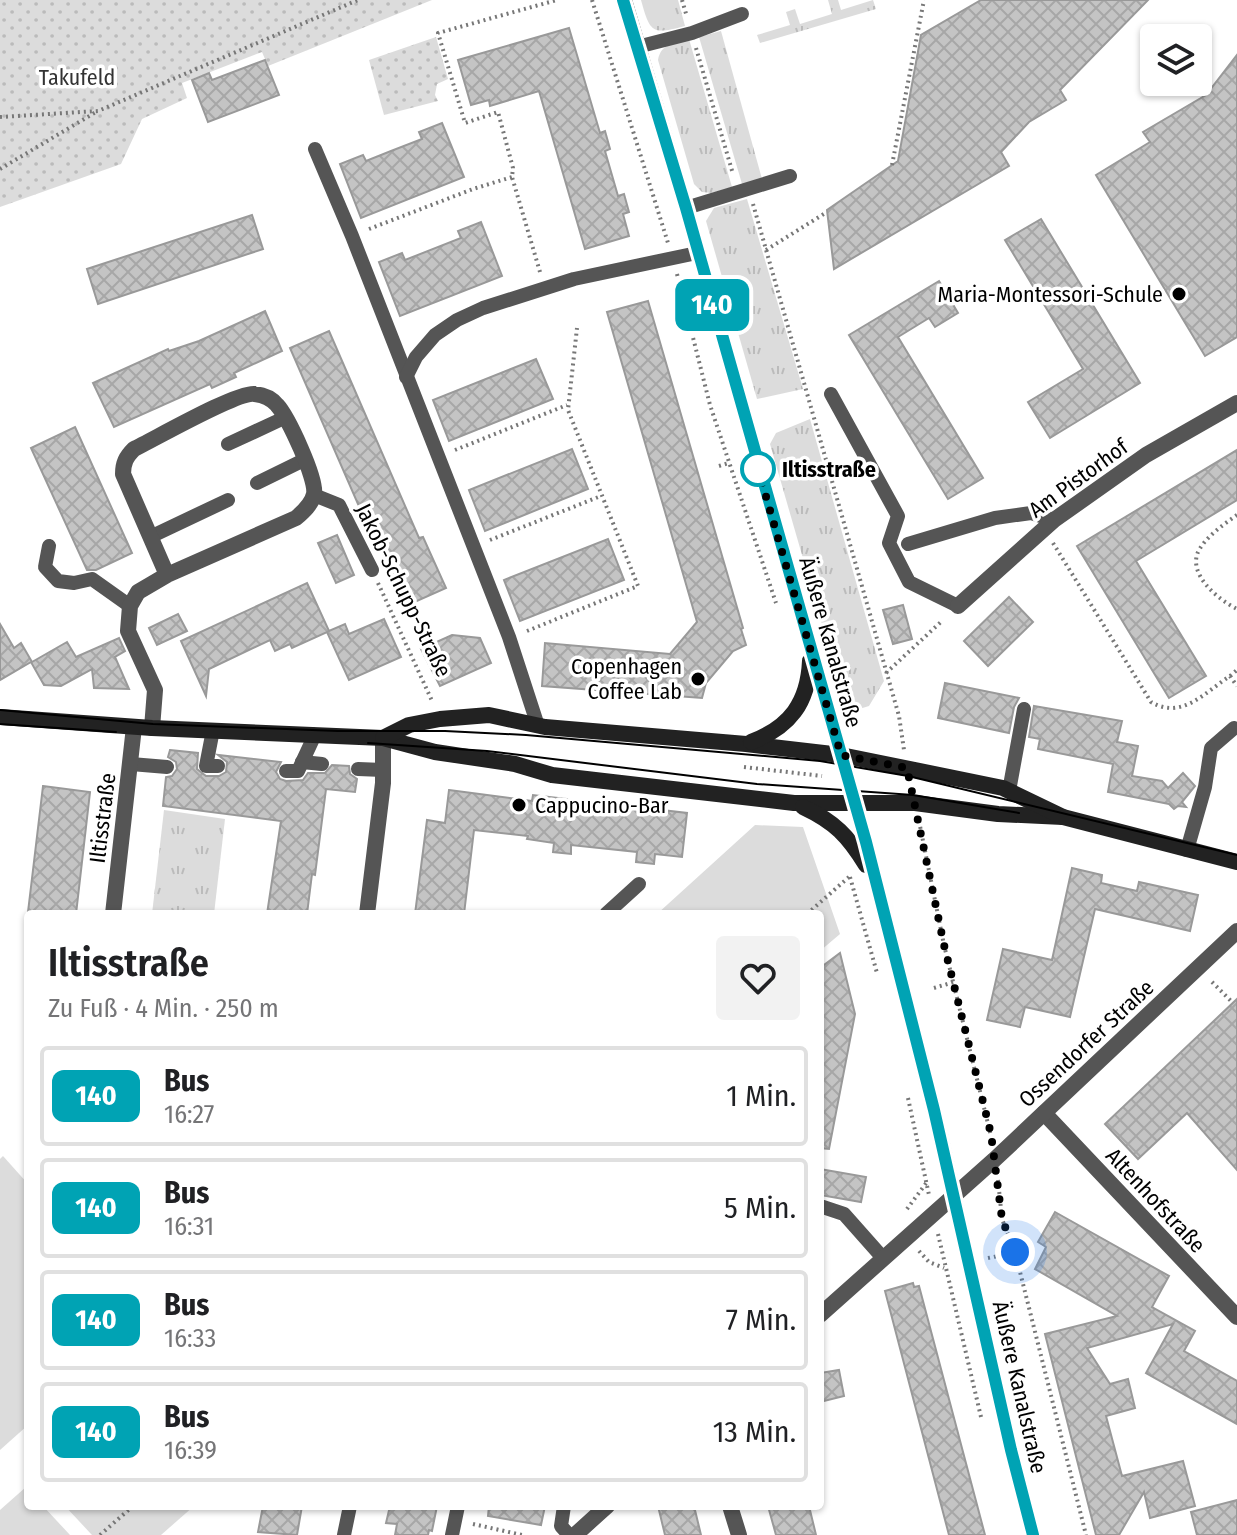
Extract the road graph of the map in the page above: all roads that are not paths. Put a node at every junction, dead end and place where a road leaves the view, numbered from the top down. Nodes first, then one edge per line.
1 (624, 0) edge
2 (742, 14) dead end
3 (637, 47) junction
4 (315, 149) dead end
5 (790, 176) dead end
6 (686, 208) junction
7 (697, 253) junction
8 (406, 377) junction
9 (831, 394) dead end
10 (1237, 403) edge
11 (284, 418) junction
12 (228, 444) dead end
13 (304, 460) junction
14 (257, 483) dead end
15 (314, 495) junction
16 (228, 500) dead end
17 (1049, 525) junction
18 (150, 537) junction
19 (908, 544) dead end
20 (49, 546) dead end
21 (372, 570) road end
22 (167, 575) junction
23 (130, 606) junction
24 (958, 606) joint
25 (811, 651) junction
26 (1024, 709) dead end
27 (0, 717) edge
28 (538, 726) junction
29 (134, 727) junction
30 (152, 728) junction
31 (1234, 728) dead end
32 (213, 730) junction
33 (312, 734) junction
34 (383, 738) junction
35 (746, 744) junction
36 (841, 755) junction
37 (302, 762) junction
38 (131, 764) junction
39 (322, 764) dead end
40 (207, 766) dead end
41 (167, 767) dead end
42 (358, 769) dead end
43 (383, 770) junction
44 (286, 771) dead end
45 (1009, 791) junction
46 (794, 803) junction
47 (855, 803) junction
48 (1063, 817) junction
49 (1187, 850) junction
50 (1237, 862) edge
51 (876, 882) junction
52 (639, 884) dead end
53 (113, 910) edge
54 (367, 910) edge
55 (610, 910) edge
56 (1237, 931) edge
57 (1044, 1113) junction
58 (953, 1197) junction
59 (824, 1207) edge
60 (883, 1258) junction
61 (824, 1311) edge
62 (1237, 1317) edge
63 (349, 1510) edge
64 (563, 1510) edge
65 (602, 1510) edge
66 (731, 1510) edge
67 (344, 1535) edge
68 (572, 1535) edge
69 (739, 1535) edge
70 (1033, 1535) edge

1 - 3 street, Äußere Kanalstraße
2 - 3 lane
3 - 6 street, Äußere Kanalstraße
4 - 8 lane
5 - 6 lane
6 - 7 street, Äußere Kanalstraße
7 - 8 lane
7 - 25 street, Äußere Kanalstraße
8 - 28 lane
9 - 24 lane
10 - 17 street, Am Pistorhof
11 - 12 lane
11 - 13 street
11 - 18 street
13 - 14 lane
13 - 15 street
15 - 21 lane, Jakob-Schupp-Straße
15 - 22 street
16 - 18 lane
17 - 19 lane
17 - 24 street, Am Pistorhof
18 - 22 street
20 - 23 lane
22 - 23 street
23 - 30 street
25 - 35 street
25 - 36 street, Äußere Kanalstraße
26 - 45 lane
27 - 29 street
28 - 34 street
28 - 35 street
29 - 30 street
29 - 38 street, Iltisstraße
30 - 32 street
31 - 49 lane
32 - 33 street
32 - 40 lane
33 - 34 street
33 - 37 lane
34 - 43 street
34 - 46 street
35 - 36 street
36 - 45 street
36 - 47 street, Äußere Kanalstraße
37 - 39 lane
37 - 44 lane
38 - 41 lane
38 - 53 street, Iltisstraße
42 - 43 lane
43 - 54 street
45 - 48 street
46 - 47 street
46 - 51 street
47 - 48 street
47 - 51 street, Äußere Kanalstraße
48 - 49 street
49 - 50 street
51 - 58 street, Äußere Kanalstraße
52 - 55 lane
56 - 57 street, Ossendorfer Straße
57 - 58 street, Ossendorfer Straße
57 - 62 street, Altenhofstraße
58 - 60 street, Ossendorfer Straße
58 - 70 street, Äußere Kanalstraße
59 - 60 lane
60 - 61 street, Ossendorfer Straße
63 - 67 lane
64 - 68 lane
65 - 68 street
66 - 69 street

